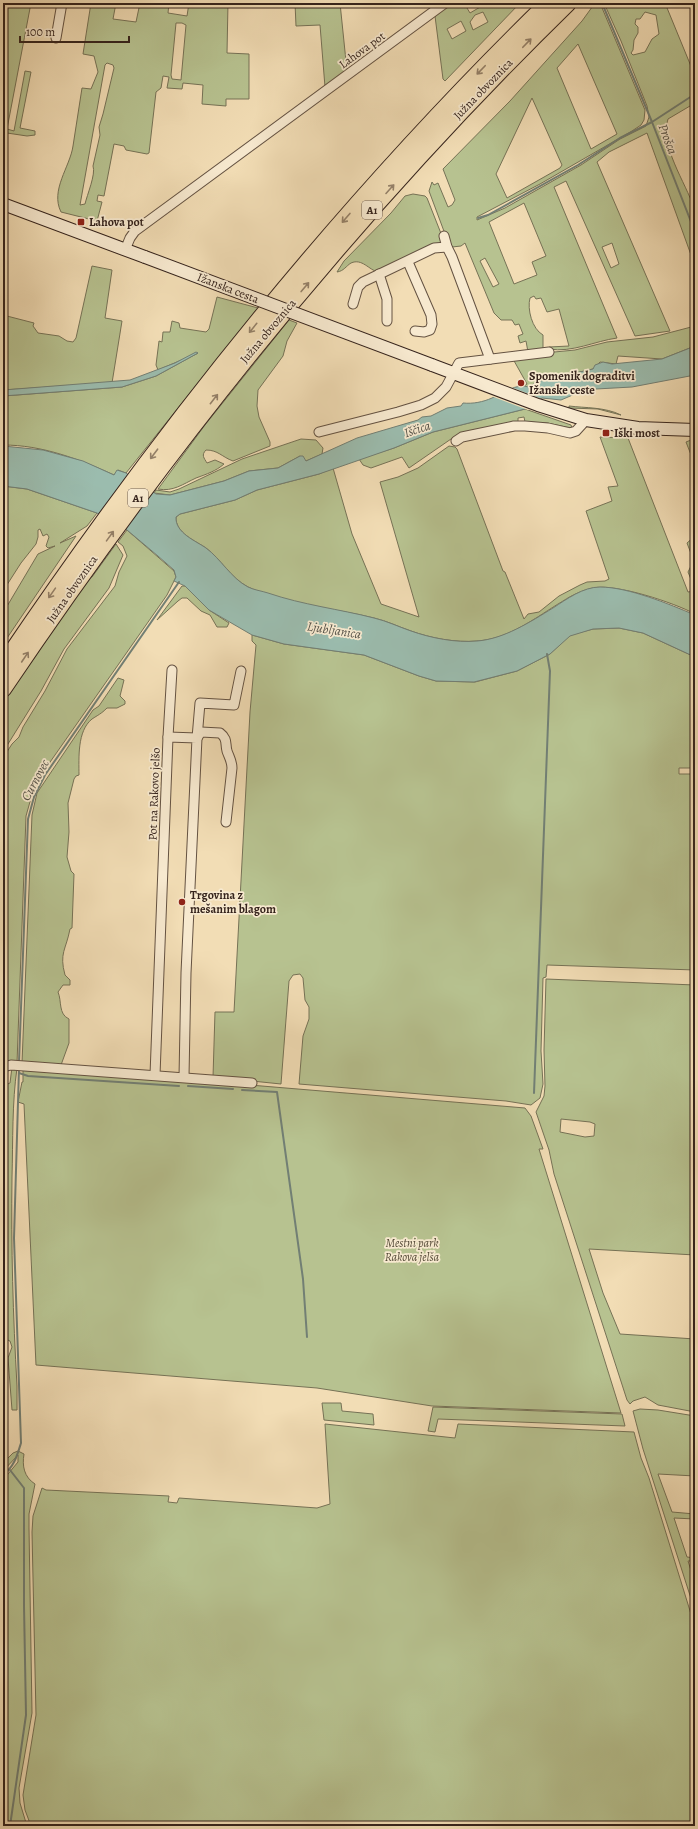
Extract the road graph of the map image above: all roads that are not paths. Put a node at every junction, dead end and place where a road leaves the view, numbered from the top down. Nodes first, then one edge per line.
1 (62, 3) edge
2 (445, 3) edge
3 (548, 3) edge
4 (568, 3) edge
5 (56, 38) dead end
6 (3, 204) edge
7 (444, 236) dead end
8 (446, 247) junction
9 (125, 250) junction
10 (408, 262) junction
11 (380, 274) junction
12 (353, 304) dead end
13 (387, 321) dead end
14 (415, 331) dead end
15 (548, 352) dead end
16 (490, 359) junction
17 (453, 373) junction
18 (586, 420) junction
19 (184, 426) junction
20 (695, 430) edge
21 (319, 432) dead end
22 (456, 441) dead end
23 (81, 564) junction
24 (3, 664) edge
25 (172, 670) dead end
26 (241, 671) dead end
27 (3, 689) edge
28 (168, 737) junction
29 (197, 738) junction
30 (226, 822) dead end
31 (7, 1066) edge
32 (155, 1075) junction
33 (184, 1078) junction
34 (252, 1083) dead end

1 - 5 street
2 - 9 street, Lahova pot
3 -> 19 highway, Južna obvoznica / A1
19 -> 4 highway, Južna obvoznica / A1
6 - 9 main road, Ižanska cesta
7 - 8 street
8 - 10 street
8 - 16 street
9 - 17 main road, Ižanska cesta, bridge
10 - 11 street
10 - 14 street
11 - 12 street
11 - 13 street
15 - 16 street
16 - 17 street
17 - 18 main road, Ižanska cesta
17 - 21 street
18 - 20 main road, Ižanska cesta
18 - 22 street
19 - 23 highway, Južna obvoznica / A1
23 -> 24 highway, Južna obvoznica / A1
27 -> 23 highway, Južna obvoznica / A1
25 - 28 street
26 - 29 street
28 - 29 street, Pot na Rakovo jelšo
28 - 32 street, Pot na Rakovo jelšo
29 - 30 street, Pot na Rakovo jelšo
29 - 33 street
31 - 32 street
32 - 33 street
33 - 34 street

